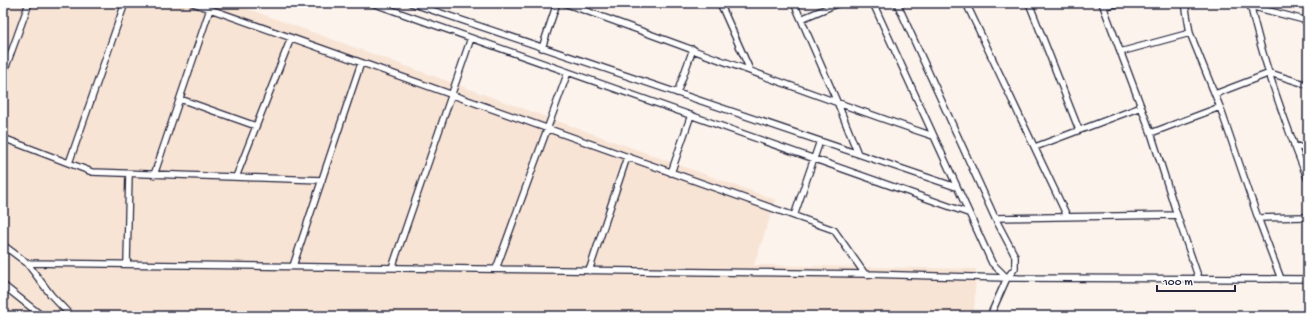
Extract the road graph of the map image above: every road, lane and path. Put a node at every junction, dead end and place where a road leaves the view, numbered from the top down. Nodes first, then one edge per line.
1 (29, 3) edge
2 (126, 3) edge
3 (193, 3) edge
4 (372, 3) edge
5 (411, 3) edge
6 (557, 3) edge
7 (564, 3) edge
8 (720, 3) edge
9 (794, 3) edge
10 (839, 3) edge
11 (873, 3) edge
12 (897, 3) edge
13 (966, 3) edge
14 (1030, 3) edge
15 (1122, 3) edge
16 (1185, 3) edge
17 (1250, 4) edge
18 (1103, 5) edge
19 (210, 9) junction
20 (801, 19) junction
21 (1308, 21) edge
22 (1190, 33) junction
23 (291, 38) junction
24 (471, 38) junction
25 (542, 48) junction
26 (693, 49) junction
27 (1120, 52) junction
28 (361, 63) junction
29 (750, 70) junction
30 (568, 72) junction
31 (1270, 72) junction
32 (3, 75) edge
33 (1308, 85) edge
34 (677, 93) junction
35 (451, 94) junction
36 (1215, 94) junction
37 (180, 99) junction
38 (838, 104) junction
39 (1141, 107) junction
40 (1220, 108) junction
41 (691, 115) junction
42 (256, 126) junction
43 (547, 129) junction
44 (1079, 130) junction
45 (1151, 133) junction
46 (933, 136) junction
47 (3, 138) edge
48 (820, 141) junction
49 (1294, 145) junction
50 (1035, 147) junction
51 (1308, 150) edge
52 (858, 154) junction
53 (627, 157) junction
54 (815, 159) junction
55 (69, 163) junction
56 (671, 173) junction
57 (129, 174) junction
58 (154, 175) junction
59 (236, 177) junction
60 (322, 180) junction
61 (1308, 180) edge
62 (956, 187) junction
63 (968, 213) junction
64 (1177, 215) junction
65 (794, 216) junction
66 (1067, 216) junction
67 (1308, 217) edge
68 (995, 218) junction
69 (1258, 218) junction
70 (3, 245) edge
71 (27, 263) junction
72 (127, 264) junction
73 (293, 266) junction
74 (392, 268) junction
75 (496, 269) junction
76 (589, 271) junction
77 (865, 274) junction
78 (1007, 278) junction
79 (1199, 279) junction
80 (1281, 279) junction
81 (1308, 279) edge
82 (3, 285) edge
83 (42, 316) edge
84 (71, 316) edge
85 (990, 316) edge

1 - 32 street
2 - 55 street
3 - 19 street
4 - 24 street
5 - 25 street
6 - 25 street
7 - 26 street
8 - 29 street
9 - 20 street
10 - 20 street
11 - 46 street
12 - 68 street
13 - 50 street
14 - 44 street
15 - 18 street
16 - 22 street
17 - 21 street
17 - 31 street
18 - 27 street
19 - 23 street
19 - 37 street
20 - 38 street
22 - 27 street
22 - 36 street
23 - 28 street
23 - 42 street
24 - 30 street
24 - 35 street
25 - 34 street
26 - 29 street
26 - 34 street
27 - 39 street
28 - 35 street
28 - 60 street
29 - 38 street
30 - 41 street
30 - 43 street
31 - 33 street
31 - 36 street
31 - 49 street
34 - 48 street
35 - 43 street
35 - 74 street
36 - 40 street
37 - 42 street
37 - 58 street
38 - 46 street
38 - 52 street
39 - 44 street
39 - 45 street
40 - 45 street
40 - 69 street
41 - 54 street
41 - 56 street
42 - 59 street
43 - 53 street
43 - 75 street
44 - 50 street
45 - 64 street
46 - 62 street
47 - 55 street
48 - 52 street
48 - 54 street
49 - 51 street
49 - 61 street
50 - 66 street
52 - 62 street
53 - 56 street
53 - 76 street
54 - 63 street
54 - 65 street
55 - 57 street
56 - 65 street
57 - 58 street
57 - 72 street
58 - 59 street
59 - 60 street
60 - 73 street
62 - 63 street
63 - 78 street
64 - 66 street
64 - 79 street
65 - 77 street
66 - 68 street
67 - 69 street
68 - 78 street
69 - 80 street
70 - 71 street
71 - 72 street
71 - 84 street
72 - 73 street
73 - 74 street
74 - 75 street
75 - 76 street
76 - 77 street
77 - 78 street
78 - 79 street
78 - 85 street
79 - 80 street
80 - 81 street
82 - 83 street

